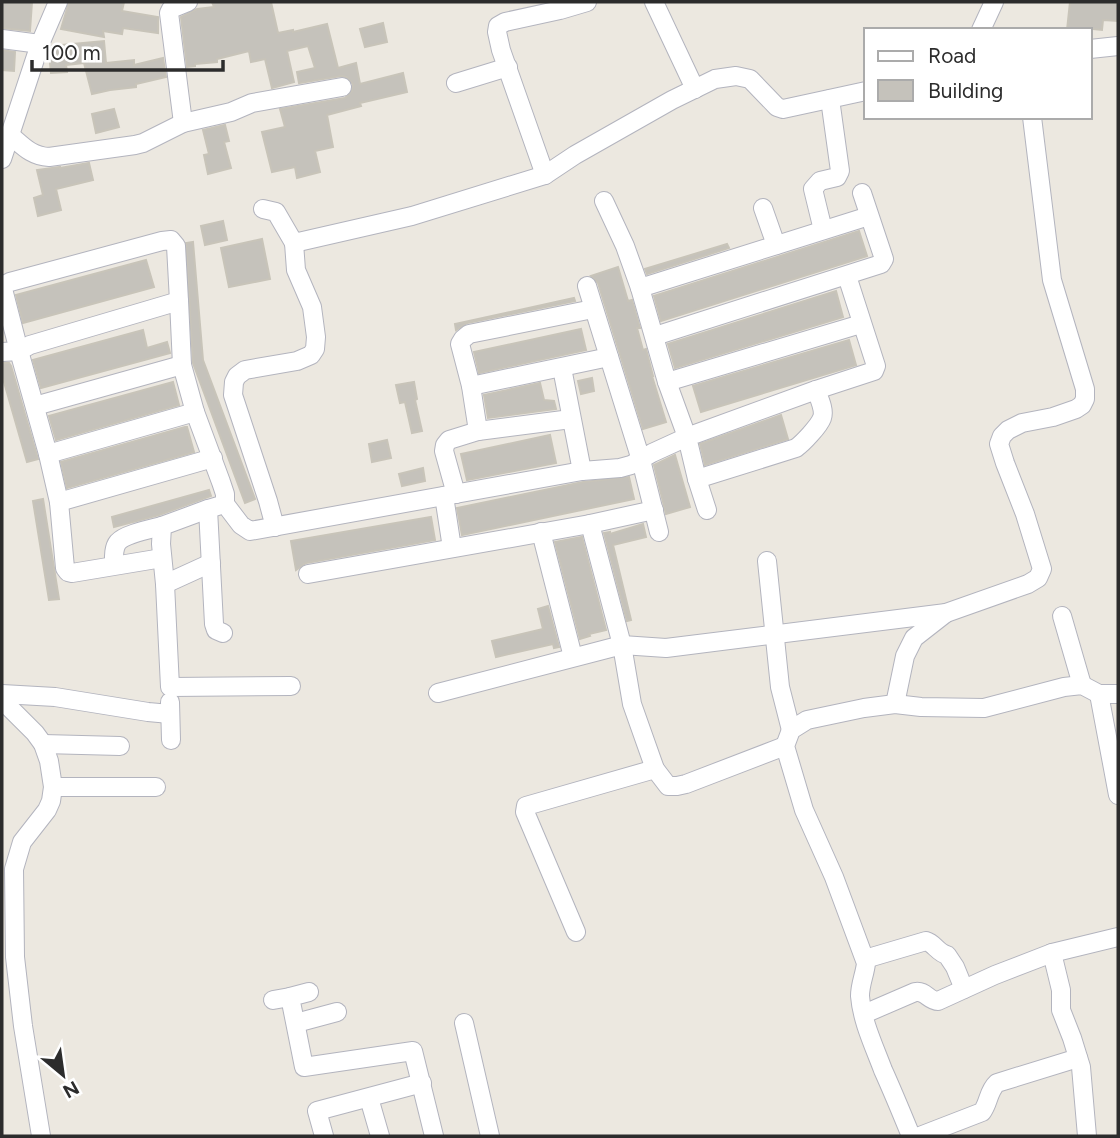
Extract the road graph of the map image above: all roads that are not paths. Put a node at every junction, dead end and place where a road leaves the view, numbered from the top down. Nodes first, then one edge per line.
1 (58, 2) edge
2 (188, 2) edge
3 (587, 2) edge
4 (654, 2) edge
5 (994, 2) edge
6 (982, 28) edge
7 (2, 39) edge
8 (40, 44) junction
9 (1118, 46) edge
10 (1092, 49) edge
11 (508, 67) junction
12 (456, 83) dead end
13 (342, 87) dead end
14 (695, 89) junction
15 (864, 91) edge
16 (830, 99) junction
17 (1032, 119) edge
18 (183, 123) junction
19 (10, 135) junction
20 (2, 159) edge
21 (545, 175) junction
22 (862, 193) dead end
23 (604, 201) dead end
24 (763, 208) dead end
25 (263, 209) dead end
26 (869, 216) junction
27 (823, 230) junction
28 (294, 243) junction
29 (776, 245) junction
30 (847, 276) junction
31 (587, 286) dead end
32 (640, 288) junction
33 (179, 301) junction
34 (593, 309) junction
35 (861, 324) junction
36 (655, 336) junction
37 (14, 346) edge
38 (609, 357) junction
39 (182, 365) junction
40 (562, 368) junction
41 (667, 382) junction
42 (471, 386) junction
43 (816, 390) junction
44 (35, 407) junction
45 (195, 412) junction
46 (571, 419) junction
47 (478, 431) junction
48 (687, 437) junction
49 (48, 454) junction
50 (213, 458) junction
51 (641, 460) junction
52 (582, 471) junction
53 (697, 479) junction
54 (450, 495) junction
55 (59, 502) junction
56 (217, 506) junction
57 (654, 510) junction
58 (707, 510) dead end
59 (590, 524) junction
60 (162, 526) junction
61 (275, 527) junction
62 (541, 532) junction
63 (659, 533) dead end
64 (452, 548) junction
65 (162, 558) junction
66 (767, 561) dead end
67 (211, 563) junction
68 (114, 565) junction
69 (308, 574) dead end
70 (165, 584) junction
71 (946, 613) junction
72 (1062, 616) dead end
73 (223, 633) dead end
74 (775, 635) junction
75 (622, 645) junction
76 (573, 657) junction
77 (1082, 685) junction
78 (170, 687) junction
79 (291, 687) dead end
80 (438, 693) dead end
81 (2, 694) edge
82 (1099, 694) junction
83 (1118, 694) edge
84 (2, 700) edge
85 (895, 704) junction
86 (170, 714) junction
87 (788, 738) junction
88 (171, 740) dead end
89 (43, 744) junction
90 (120, 746) dead end
91 (655, 769) junction
92 (53, 787) junction
93 (156, 787) dead end
94 (1118, 795) edge
95 (576, 932) dead end
96 (1118, 937) edge
97 (1052, 953) junction
98 (8, 958) edge
99 (865, 959) junction
100 (964, 989) junction
101 (309, 992) dead end
102 (337, 1012) dead end
103 (864, 1014) junction
104 (296, 1023) junction
105 (464, 1023) dead end
106 (1079, 1058) junction
107 (422, 1083) junction
108 (369, 1098) junction
109 (41, 1136) edge
110 (324, 1136) edge
111 (380, 1136) edge
112 (435, 1136) edge
113 (490, 1136) edge
114 (911, 1136) edge
115 (920, 1136) edge
116 (1087, 1136) edge

1 - 8 street
2 - 18 street
3 - 11 street
4 - 14 street
5 - 6 street
7 - 8 street
8 - 19 street
9 - 10 street
11 - 12 street
11 - 21 street
13 - 18 street
14 - 16 street
14 - 21 street
15 - 16 street
16 - 27 street
17 - 71 street
18 - 19 street
19 - 20 street
21 - 28 street
22 - 26 street
23 - 32 street
24 - 29 street
25 - 28 street
26 - 27 street
26 - 30 street
27 - 29 street
28 - 61 street
29 - 32 street
30 - 35 street
30 - 36 street
31 - 34 street
32 - 36 street
33 - 37 street
33 - 37 street
33 - 39 street
34 - 38 street
34 - 42 street
35 - 41 street
35 - 43 street
36 - 41 street
37 - 44 street
38 - 40 street
38 - 51 street
39 - 44 street
39 - 45 street
40 - 42 street
40 - 46 street
41 - 48 street
42 - 47 street
43 - 48 street
43 - 53 street
44 - 49 street
45 - 49 street
45 - 50 street
46 - 47 street
46 - 52 street
47 - 54 street
48 - 51 street
48 - 53 street
49 - 55 street
50 - 55 street
50 - 56 street
51 - 52 street
51 - 57 street
52 - 54 street
53 - 58 street
54 - 61 street
54 - 64 street
55 - 68 street
56 - 60 street
56 - 61 street
56 - 67 street
57 - 59 street
57 - 63 street
59 - 62 street
59 - 75 street
60 - 65 street
60 - 68 street
62 - 64 street
62 - 76 street
64 - 69 street
65 - 68 street
65 - 70 street
66 - 74 street
67 - 70 street
67 - 73 street
70 - 78 street
71 - 74 street
71 - 85 street
72 - 77 street
74 - 75 street
74 - 87 street
75 - 76 street
75 - 91 street
76 - 80 street
77 - 82 street
77 - 85 street
78 - 79 street
78 - 86 street
81 - 86 street
82 - 83 street
82 - 94 street
84 - 89 street
85 - 87 street
86 - 88 street
87 - 91 street
87 - 99 street
89 - 90 street
89 - 92 street
91 - 95 street
92 - 93 street
92 - 98 street
96 - 97 street
97 - 100 street
97 - 106 street
98 - 109 street
99 - 100 street
99 - 103 street
100 - 103 street
101 - 104 street
102 - 104 street
103 - 114 street
104 - 107 street
105 - 113 street
106 - 115 street
106 - 116 street
107 - 108 street
107 - 112 street
108 - 110 street
108 - 111 street

